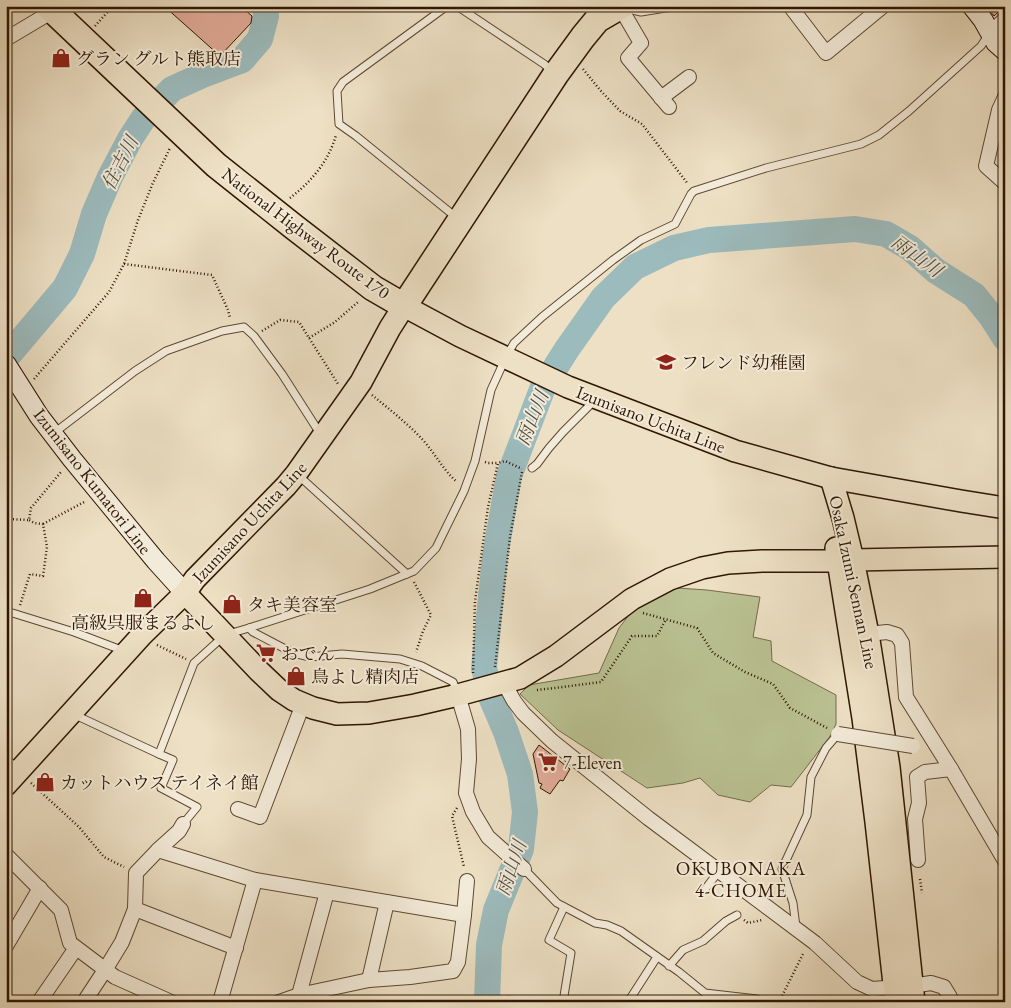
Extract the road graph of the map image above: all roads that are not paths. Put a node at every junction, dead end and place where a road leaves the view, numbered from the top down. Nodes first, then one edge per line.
1 (447, 6) edge
2 (458, 6) edge
3 (678, 6) edge
4 (790, 6) edge
5 (883, 6) edge
6 (972, 6) edge
7 (618, 7) edge
8 (50, 9) edge
9 (1005, 20) edge
10 (990, 33) junction
11 (6, 39) edge
12 (1005, 51) edge
13 (556, 74) junction
14 (688, 76) dead end
15 (1005, 98) edge
16 (1005, 183) edge
17 (460, 220) junction
18 (404, 306) junction
19 (506, 357) junction
20 (8, 367) edge
21 (593, 397) junction
22 (53, 434) junction
23 (322, 437) junction
24 (532, 468) road end
25 (296, 474) junction
26 (831, 478) junction
27 (1005, 508) edge
28 (1005, 557) edge
29 (845, 560) junction
30 (408, 574) junction
31 (185, 593) junction
32 (6, 611) edge
33 (249, 628) junction
34 (868, 634) junction
35 (225, 635) junction
36 (126, 652) junction
37 (500, 684) junction
38 (468, 693) junction
39 (303, 704) junction
40 (71, 713) junction
41 (838, 734) joint
42 (932, 738) junction
43 (159, 754) junction
44 (951, 769) junction
45 (11, 772) edge
46 (238, 809) dead end
47 (182, 824) joint
48 (158, 850) junction
49 (6, 855) edge
50 (918, 860) dead end
51 (1005, 861) edge
52 (524, 869) joint
53 (719, 871) junction
54 (256, 880) junction
55 (467, 881) road end
56 (40, 888) junction
57 (706, 888) dead end
58 (327, 892) junction
59 (387, 902) junction
60 (564, 907) junction
61 (135, 909) junction
62 (737, 914) road end
63 (464, 915) junction
64 (797, 930) junction
65 (6, 946) edge
66 (76, 948) junction
67 (236, 948) junction
68 (657, 957) junction
69 (669, 966) junction
70 (105, 970) junction
71 (369, 980) junction
72 (705, 994) junction
73 (904, 994) edge
74 (299, 995) junction
75 (751, 1000) edge
76 (38, 1002) edge
77 (84, 1002) edge
78 (171, 1002) edge
79 (220, 1002) edge
80 (279, 1002) edge
81 (564, 1002) edge
82 (628, 1002) edge
83 (700, 1002) edge
84 (763, 1002) edge
85 (949, 1002) edge

1 - 17 lane
2 - 13 lane
3 - 7 lane
4 - 5 street
6 - 10 main road
7 - 13 highway, National Highway Route 170
7 - 14 street
8 - 11 street
8 - 18 highway, National Highway Route 170
9 - 10 street
10 - 12 main road
10 - 19 lane
13 - 17 highway, National Highway Route 170
15 - 16 street
17 - 18 highway, National Highway Route 170
18 - 19 main road, Izumisano Uchita Line
18 - 23 main road, Izumisano Uchita Line
19 - 21 main road, Izumisano Uchita Line
19 - 30 lane
20 - 22 main road, Izumisano Kumatori Line
21 - 24 lane
21 - 26 main road, Izumisano Uchita Line
22 - 23 lane
22 - 31 main road, Izumisano Kumatori Line
23 - 25 main road, Izumisano Uchita Line
25 - 30 lane
25 - 31 main road, Izumisano Uchita Line
26 - 27 main road, Izumisano Uchita Line
26 - 29 main road, Osaka Izumi Sennan Line
28 - 29 main road, Izumisano Uchita Line
29 - 34 main road, Osaka Izumi Sennan Line
29 - 37 main road, Izumisano Uchita Line
29 - 73 main road, Osaka Izumi Sennan Line
30 - 33 lane
31 - 35 main road, Izumisano Uchita Line
31 - 36 main road, Izumisano Uchita Line
32 - 36 lane
33 - 35 lane
33 - 38 lane
34 - 42 street
34 - 73 main road, Osaka Izumi Sennan Line
35 - 39 main road, Izumisano Uchita Line
35 - 43 lane
36 - 40 main road, Izumisano Uchita Line
37 - 38 main road, Izumisano Uchita Line
37 - 53 street
38 - 39 main road, Izumisano Uchita Line
38 - 52 street
39 - 46 street
40 - 43 lane
40 - 45 main road, Izumisano Uchita Line
41 - 42 street, bridge
41 - 64 lane
42 - 44 street
43 - 47 lane
44 - 50 street
44 - 51 street
47 - 48 street
48 - 54 street
48 - 61 street
49 - 56 street
52 - 60 lane
53 - 57 lane
53 - 64 street
54 - 58 street
54 - 67 street
55 - 63 street
56 - 65 street
56 - 66 street
58 - 59 street
58 - 74 street
59 - 63 street
59 - 71 street
60 - 68 lane
60 - 81 lane
61 - 67 street
61 - 70 street
62 - 69 lane
63 - 71 street
64 - 73 street
66 - 70 street
66 - 76 street
67 - 79 street
68 - 69 lane
68 - 82 lane
69 - 72 lane
70 - 77 street
70 - 78 street
71 - 74 street
72 - 75 lane
72 - 83 lane
73 - 85 street
74 - 80 street
75 - 84 lane

